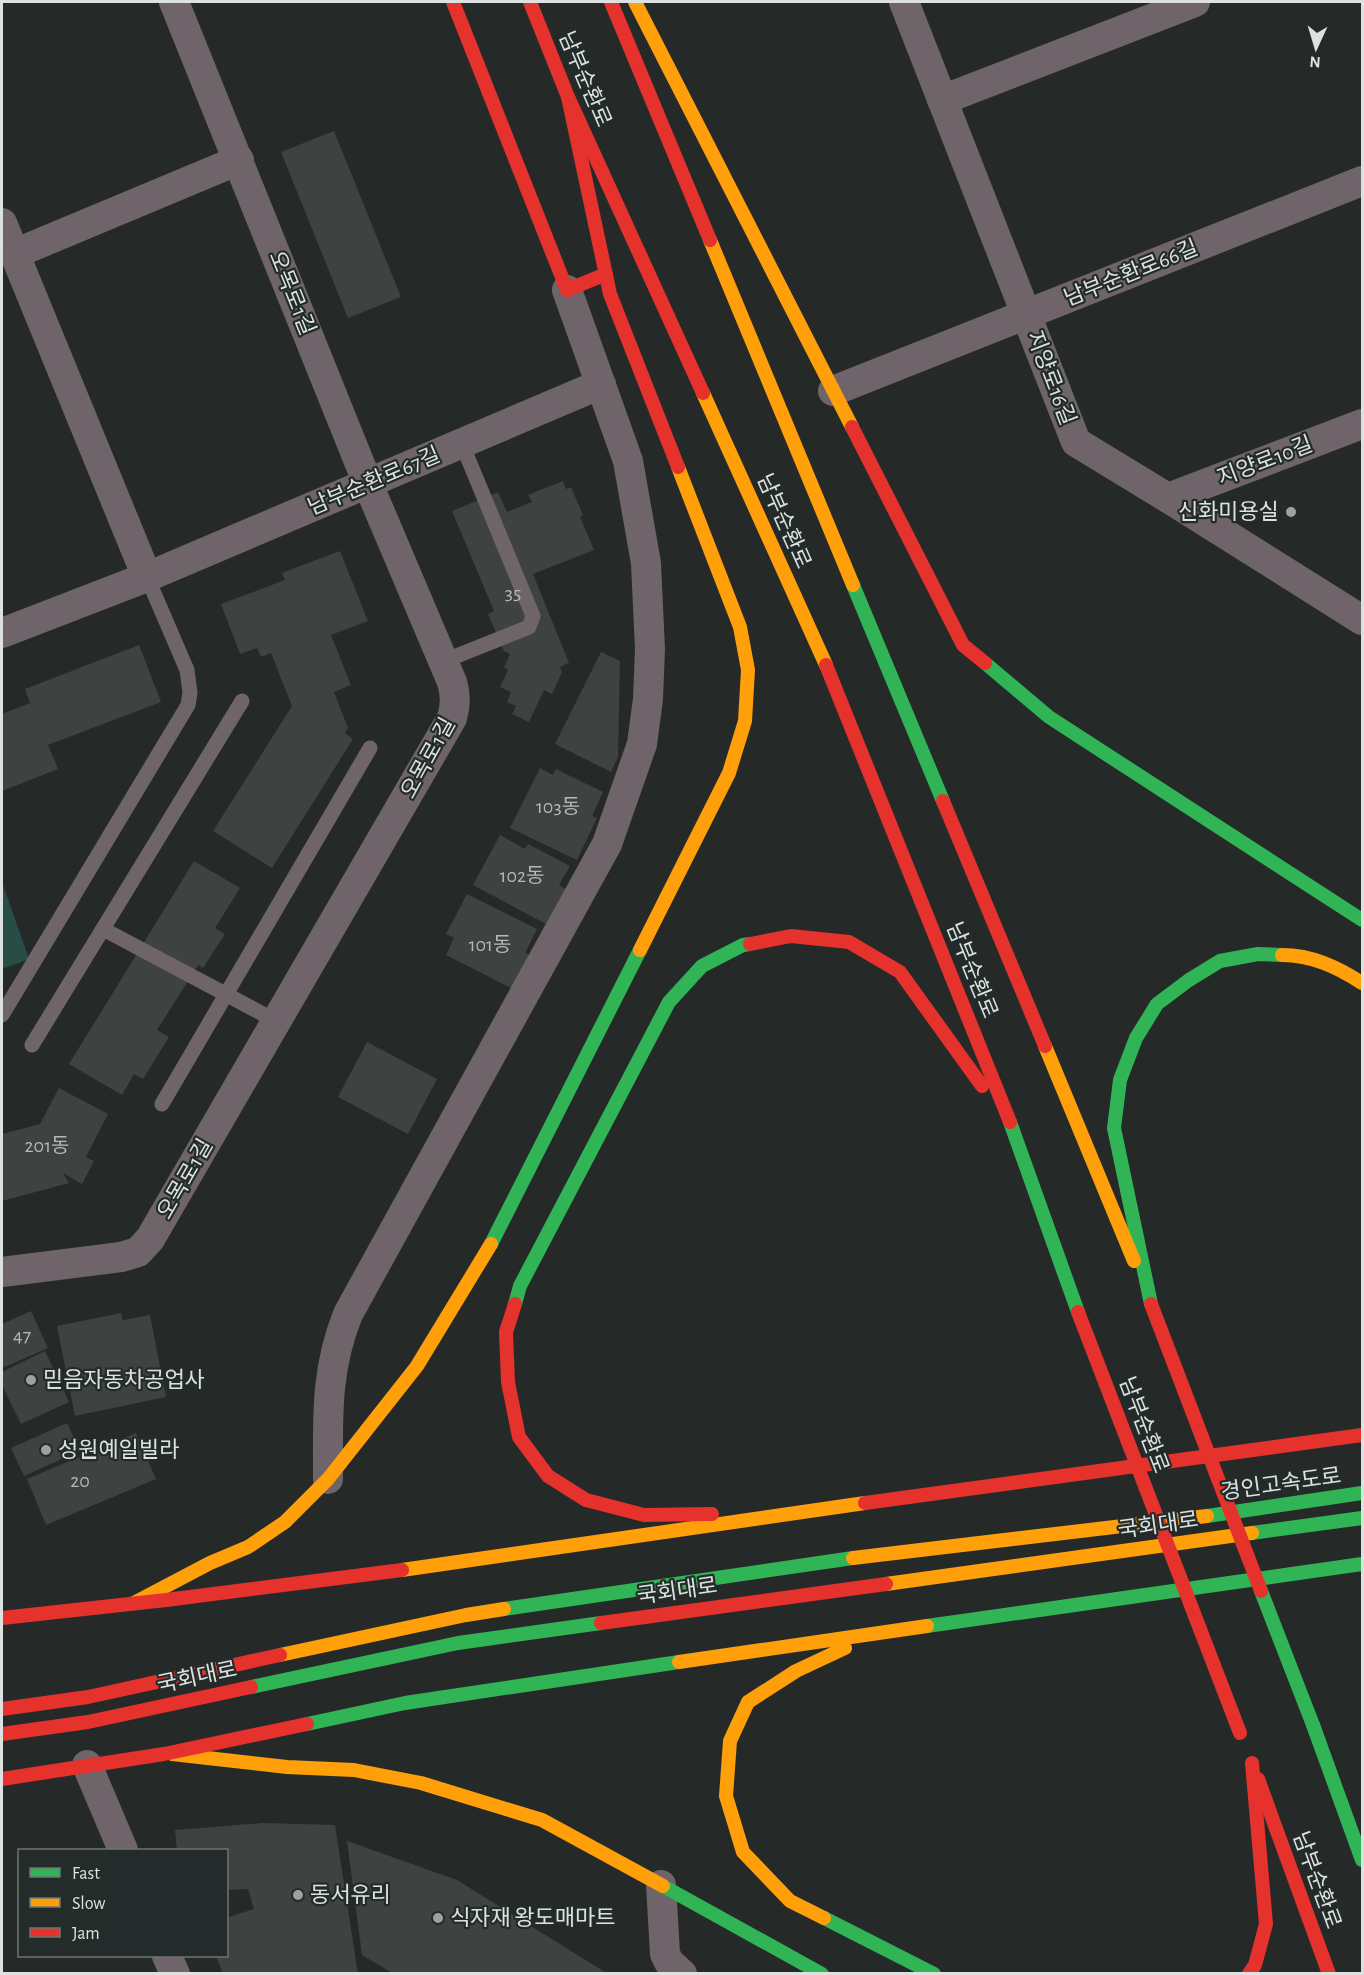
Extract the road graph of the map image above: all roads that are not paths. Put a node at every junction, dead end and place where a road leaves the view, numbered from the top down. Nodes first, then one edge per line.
1 (174, 2) edge
2 (453, 2) edge
3 (530, 2) edge
4 (611, 2) edge
5 (635, 2) edge
6 (904, 2) edge
7 (1195, 2) edge
8 (1149, 10) edge
9 (568, 97) junction
10 (942, 100) junction
11 (239, 160) junction
12 (1362, 181) edge
13 (2, 223) edge
14 (14, 254) junction
15 (606, 274) junction
16 (567, 290) junction
17 (1026, 314) junction
18 (601, 384) junction
19 (833, 390) junction
20 (1362, 424) edge
21 (462, 444) junction
22 (368, 484) junction
23 (1168, 498) junction
24 (147, 578) junction
25 (1362, 620) edge
26 (2, 633) edge
27 (444, 661) junction
28 (242, 702) dead end
29 (370, 748) dead end
30 (1362, 920) edge
31 (103, 929) junction
32 (1362, 983) edge
33 (226, 994) junction
34 (2, 1015) edge
35 (276, 1021) junction
36 (32, 1045) dead end
37 (162, 1104) dead end
38 (1013, 1129) junction
39 (2, 1272) edge
40 (1151, 1304) junction
41 (1362, 1435) edge
42 (327, 1479) junction
43 (1362, 1493) edge
44 (782, 1514) junction
45 (1207, 1516) joint
46 (1362, 1518) edge
47 (1362, 1564) edge
48 (134, 1603) junction
49 (2, 1618) edge
50 (881, 1632) junction
51 (2, 1709) edge
52 (2, 1734) edge
53 (1246, 1748) junction
54 (1323, 1750) junction
55 (164, 1754) junction
56 (87, 1765) junction
57 (2, 1779) edge
58 (1357, 1805) dead end
59 (122, 1849) edge
60 (1362, 1860) edge
61 (661, 1885) junction
62 (167, 1957) edge
63 (175, 1974) edge
64 (682, 1974) edge
65 (822, 1974) edge
66 (934, 1974) edge
67 (1249, 1974) edge
68 (1329, 1974) edge

1 - 11 street, 오목로1길
2 - 16 main road
3 - 9 main road, 남부순환로
4 - 40 main road, 남부순환로
5 - 19 main road
6 - 10 street, 지양로16길
7 - 8 street
8 - 10 street
9 - 15 main road
9 - 38 main road, 남부순환로
10 - 17 street, 지양로16길
11 - 14 street
11 - 22 street, 오목로1길
12 - 17 street, 남부순환로66길
13 - 14 street
14 - 24 street
15 - 16 main road
15 - 42 main road
16 - 18 street
17 - 19 street, 남부순환로66길
17 - 23 street, 지양로16길
18 - 21 street, 남부순환로67길
18 - 42 street
19 - 30 main road
20 - 23 street, 지양로10길
21 - 22 street, 남부순환로67길
21 - 27 lane
22 - 24 street, 남부순환로67길
22 - 27 street, 오목로1길
23 - 25 street, 지양로16길
24 - 26 street, 남부순환로67길
24 - 34 lane
27 - 35 street, 오목로1길
28 - 31 lane
29 - 33 lane
31 - 33 lane
31 - 36 lane
32 - 40 main road
33 - 35 lane
33 - 37 lane
35 - 39 street, 오목로1길
38 - 44 main road
38 - 53 main road, 남부순환로, bridge
40 - 54 main road, 남부순환로, bridge
41 - 44 main road
42 - 48 main road
43 - 45 main road, 경인고속도로
44 - 48 main road
45 - 51 main road, 국회대로
46 - 52 main road, 국회대로
47 - 50 main road
48 - 49 main road
50 - 55 main road
50 - 66 main road
53 - 67 main road
53 - 68 main road, 남부순환로
54 - 58 main road
54 - 60 main road, 남부순환로
55 - 56 main road
55 - 61 main road
56 - 57 main road
56 - 59 street
61 - 64 street
61 - 65 main road
62 - 63 street

